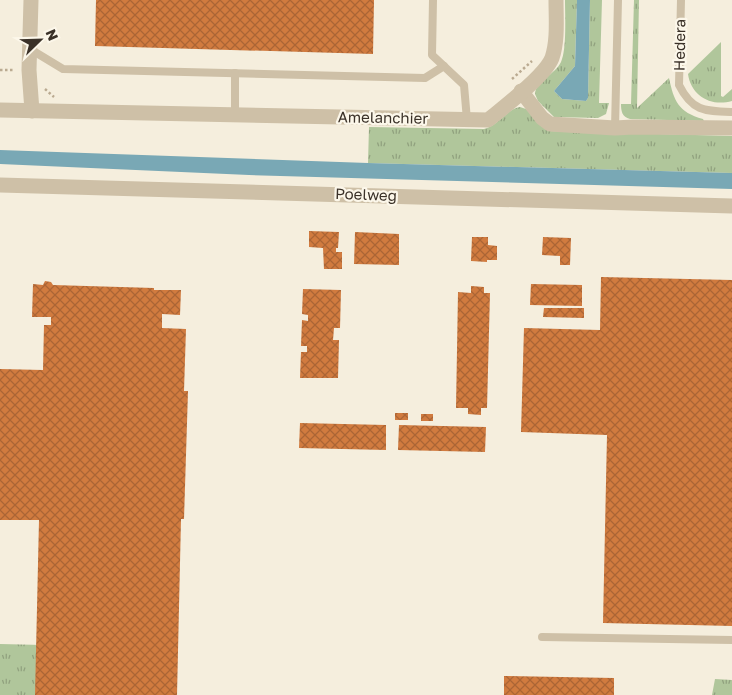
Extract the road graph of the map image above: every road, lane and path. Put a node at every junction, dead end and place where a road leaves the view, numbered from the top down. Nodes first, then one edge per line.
1 (31, 0) edge
2 (433, 0) edge
3 (556, 0) edge
4 (618, 0) edge
5 (681, 0) edge
6 (30, 49) junction
7 (538, 55) dead end
8 (444, 66) junction
9 (0, 70) edge
10 (29, 70) junction
11 (235, 74) junction
12 (506, 85) dead end
13 (43, 87) dead end
14 (521, 92) junction
15 (55, 99) dead end
16 (0, 110) edge
17 (32, 111) junction
18 (732, 112) edge
19 (235, 115) junction
20 (467, 120) junction
21 (615, 128) junction
22 (732, 128) edge
23 (0, 185) edge
24 (732, 206) edge
25 (542, 637) dead end
26 (732, 640) edge

1 - 6 street
2 - 8 lane
3 - 14 street, Amelanchier
4 - 21 lane
5 - 18 lane, Hedera
6 - 10 street
6 - 11 lane
7 - 12 path
8 - 11 lane
8 - 20 lane
9 - 10 path
10 - 17 street
11 - 19 lane
13 - 15 path
14 - 20 street, Amelanchier
14 - 21 street
16 - 17 street, Amelanchier
17 - 19 street, Amelanchier
19 - 20 street, Amelanchier
21 - 22 street
23 - 24 street, Poelweg
25 - 26 lane

